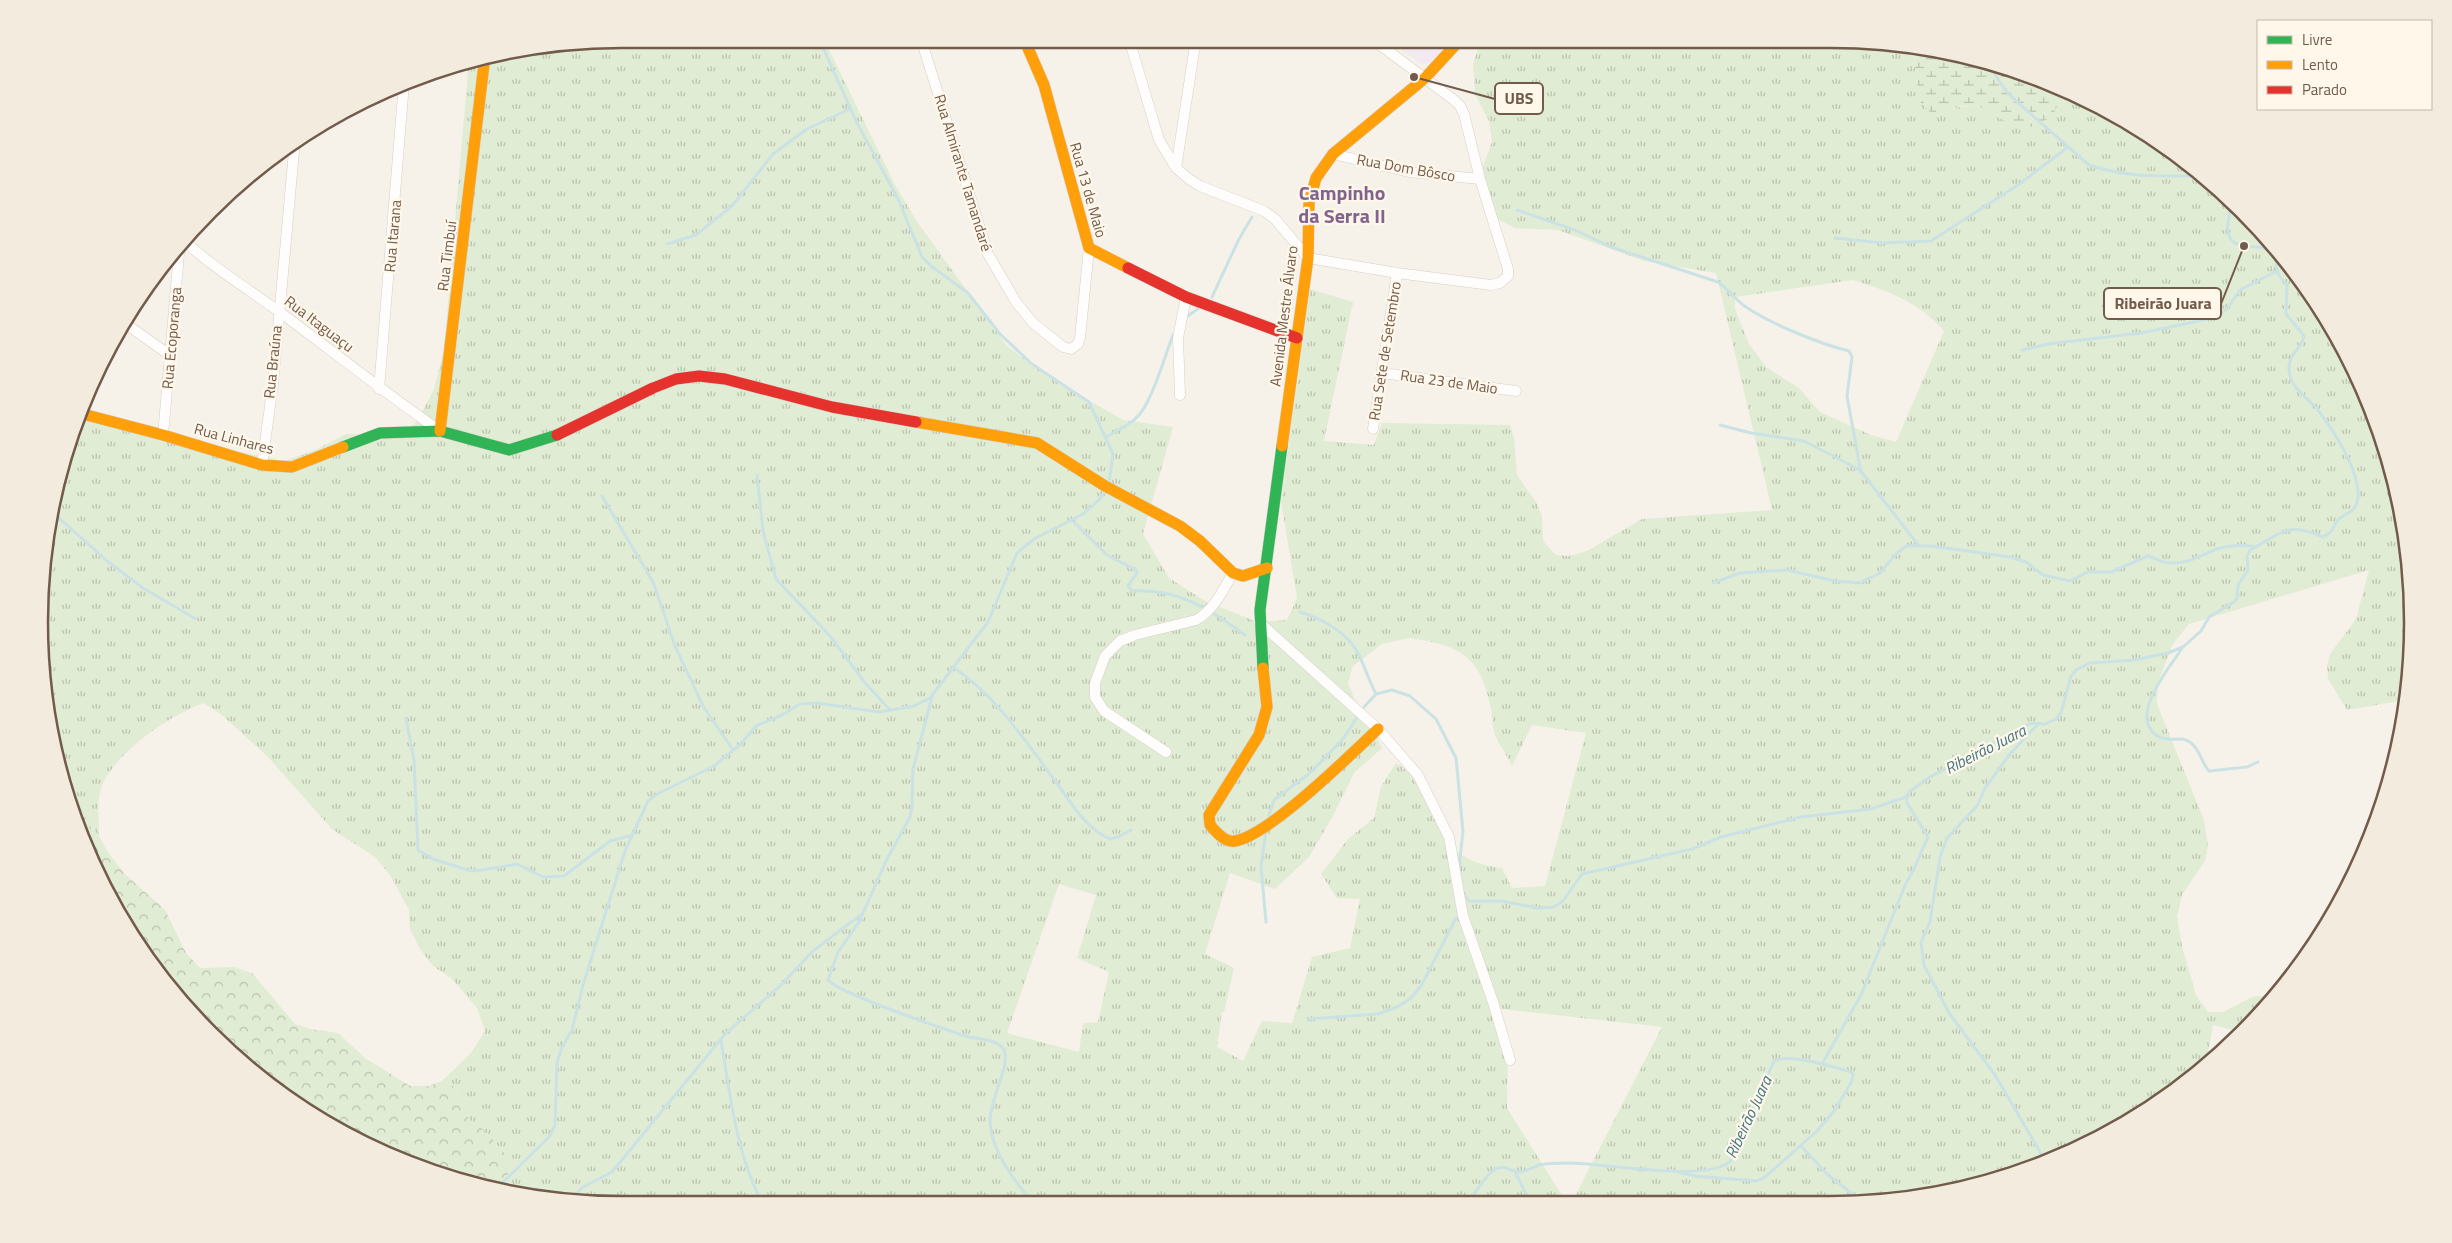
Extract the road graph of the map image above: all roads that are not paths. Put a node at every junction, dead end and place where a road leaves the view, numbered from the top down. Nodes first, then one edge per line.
1 (924, 48) edge
2 (1028, 48) edge
3 (1132, 48) edge
4 (1195, 48) edge
5 (1383, 48) edge
6 (1451, 48) edge
7 (484, 65) edge
8 (1421, 75) junction
9 (403, 90) edge
10 (294, 150) edge
11 (1333, 154) junction
12 (1176, 168) junction
13 (1480, 179) junction
14 (188, 245) edge
15 (1088, 248) junction
16 (180, 255) edge
17 (1308, 258) junction
18 (1397, 273) junction
19 (1186, 297) junction
20 (278, 311) junction
21 (129, 326) edge
22 (1297, 338) junction
23 (171, 356) junction
24 (1382, 374) junction
25 (379, 389) junction
26 (1516, 391) dead end
27 (1180, 395) dead end
28 (86, 415) edge
29 (1373, 429) dead end
30 (440, 431) junction
31 (163, 435) junction
32 (262, 465) junction
33 (1267, 568) junction
34 (1233, 573) junction
35 (1259, 622) junction
36 (1378, 729) junction
37 (1166, 752) dead end
38 (1510, 1060) dead end

1 - 15 street, Rua Almirante Tamandaré
2 - 15 street, Rua 13 de Maio
3 - 12 street
4 - 12 street
5 - 8 street
6 - 8 street, Avenida Mestre Álvaro
7 - 30 street, Rua Timbuí
8 - 11 street, Avenida Mestre Álvaro
8 - 13 street
9 - 25 street, Rua Itarana
10 - 20 street, Rua Braúna
11 - 13 street, Rua Dom Bôsco
11 - 17 street, Avenida Mestre Álvaro
12 - 17 street
13 - 18 street, Rua Sete de Setembro
14 - 20 street, Rua Itaguaçu
15 - 19 street, Rua 13 de Maio
16 - 23 street, Rua Ecoporanga
17 - 18 street, Rua Sete de Setembro
17 - 22 street, Avenida Mestre Álvaro
18 - 24 street, Rua Sete de Setembro
19 - 22 street, Rua 13 de Maio
19 - 27 street
20 - 25 street, Rua Itaguaçu
20 - 32 street, Rua Braúna
21 - 23 street
22 - 33 street, Avenida Mestre Álvaro
23 - 31 street, Rua Ecoporanga
24 - 26 street, Rua 23 de Maio
24 - 29 street, Rua Sete de Setembro
25 - 30 street, Rua Itaguaçu
28 - 31 street, Rua Linhares
30 - 32 street, Rua Linhares
30 - 34 street, Rua Linhares
31 - 32 street, Rua Linhares
33 - 34 street
33 - 35 street, Avenida Mestre Álvaro
34 - 37 street
35 - 36 street
35 - 36 street, Avenida Mestre Álvaro
36 - 38 street

